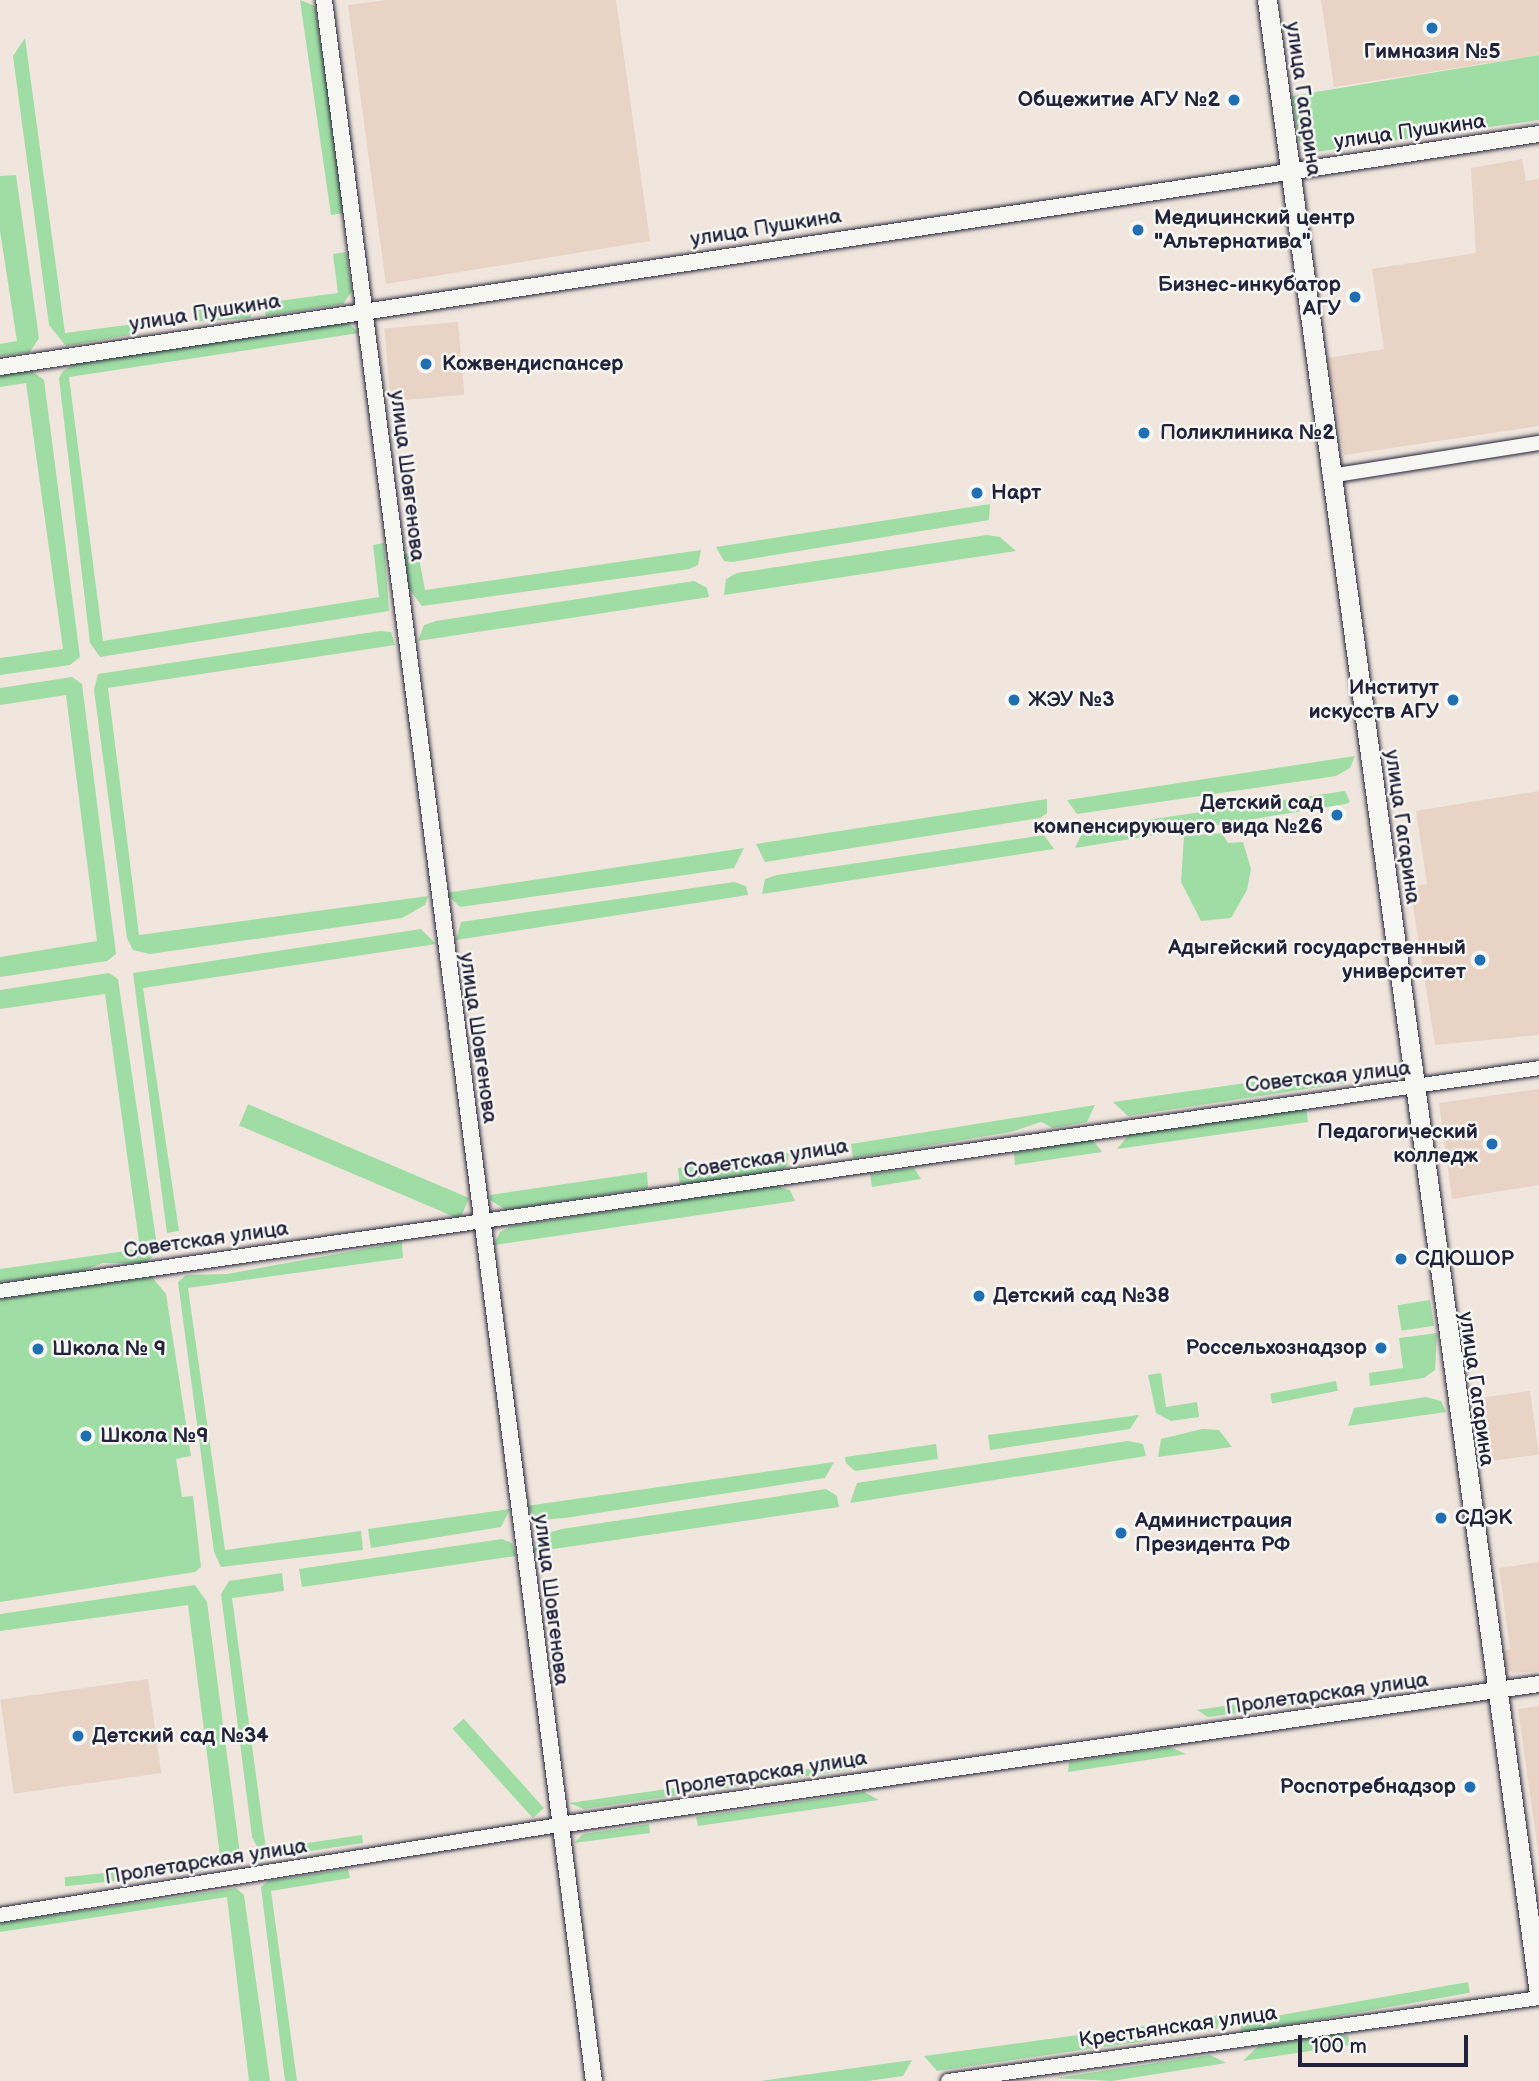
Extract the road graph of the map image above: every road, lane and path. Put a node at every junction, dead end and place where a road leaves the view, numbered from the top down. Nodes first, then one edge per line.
1 (324, 0) edge
2 (1266, 0) edge
3 (1539, 134) edge
4 (1290, 170) junction
5 (365, 310) junction
6 (0, 367) edge
7 (1539, 443) edge
8 (1330, 476) junction
9 (1539, 1068) edge
10 (1413, 1088) junction
11 (482, 1223) junction
12 (0, 1291) edge
13 (1539, 1684) edge
14 (1497, 1690) junction
15 (559, 1825) junction
16 (0, 1915) edge
17 (1539, 1996) edge
18 (594, 2081) edge
19 (948, 2081) edge

1 - 5 main road, улица Шовгенова
2 - 4 main road, улица Гагарина
3 - 4 main road, улица Пушкина
4 - 5 main road, улица Пушкина
4 - 8 main road, улица Гагарина
5 - 6 main road, улица Пушкина
5 - 11 main road, улица Шовгенова
7 - 8 street
8 - 10 main road, улица Гагарина
9 - 10 street, Советская улица
10 - 11 street, Советская улица
10 - 14 main road, улица Гагарина
11 - 12 street, Советская улица
11 - 15 main road, улица Шовгенова
13 - 14 main road, Пролетарская улица
14 - 15 main road, Пролетарская улица
14 - 17 main road, улица Гагарина
15 - 16 street, Пролетарская улица
15 - 18 main road, улица Шовгенова
17 - 19 street, Крестьянская улица

